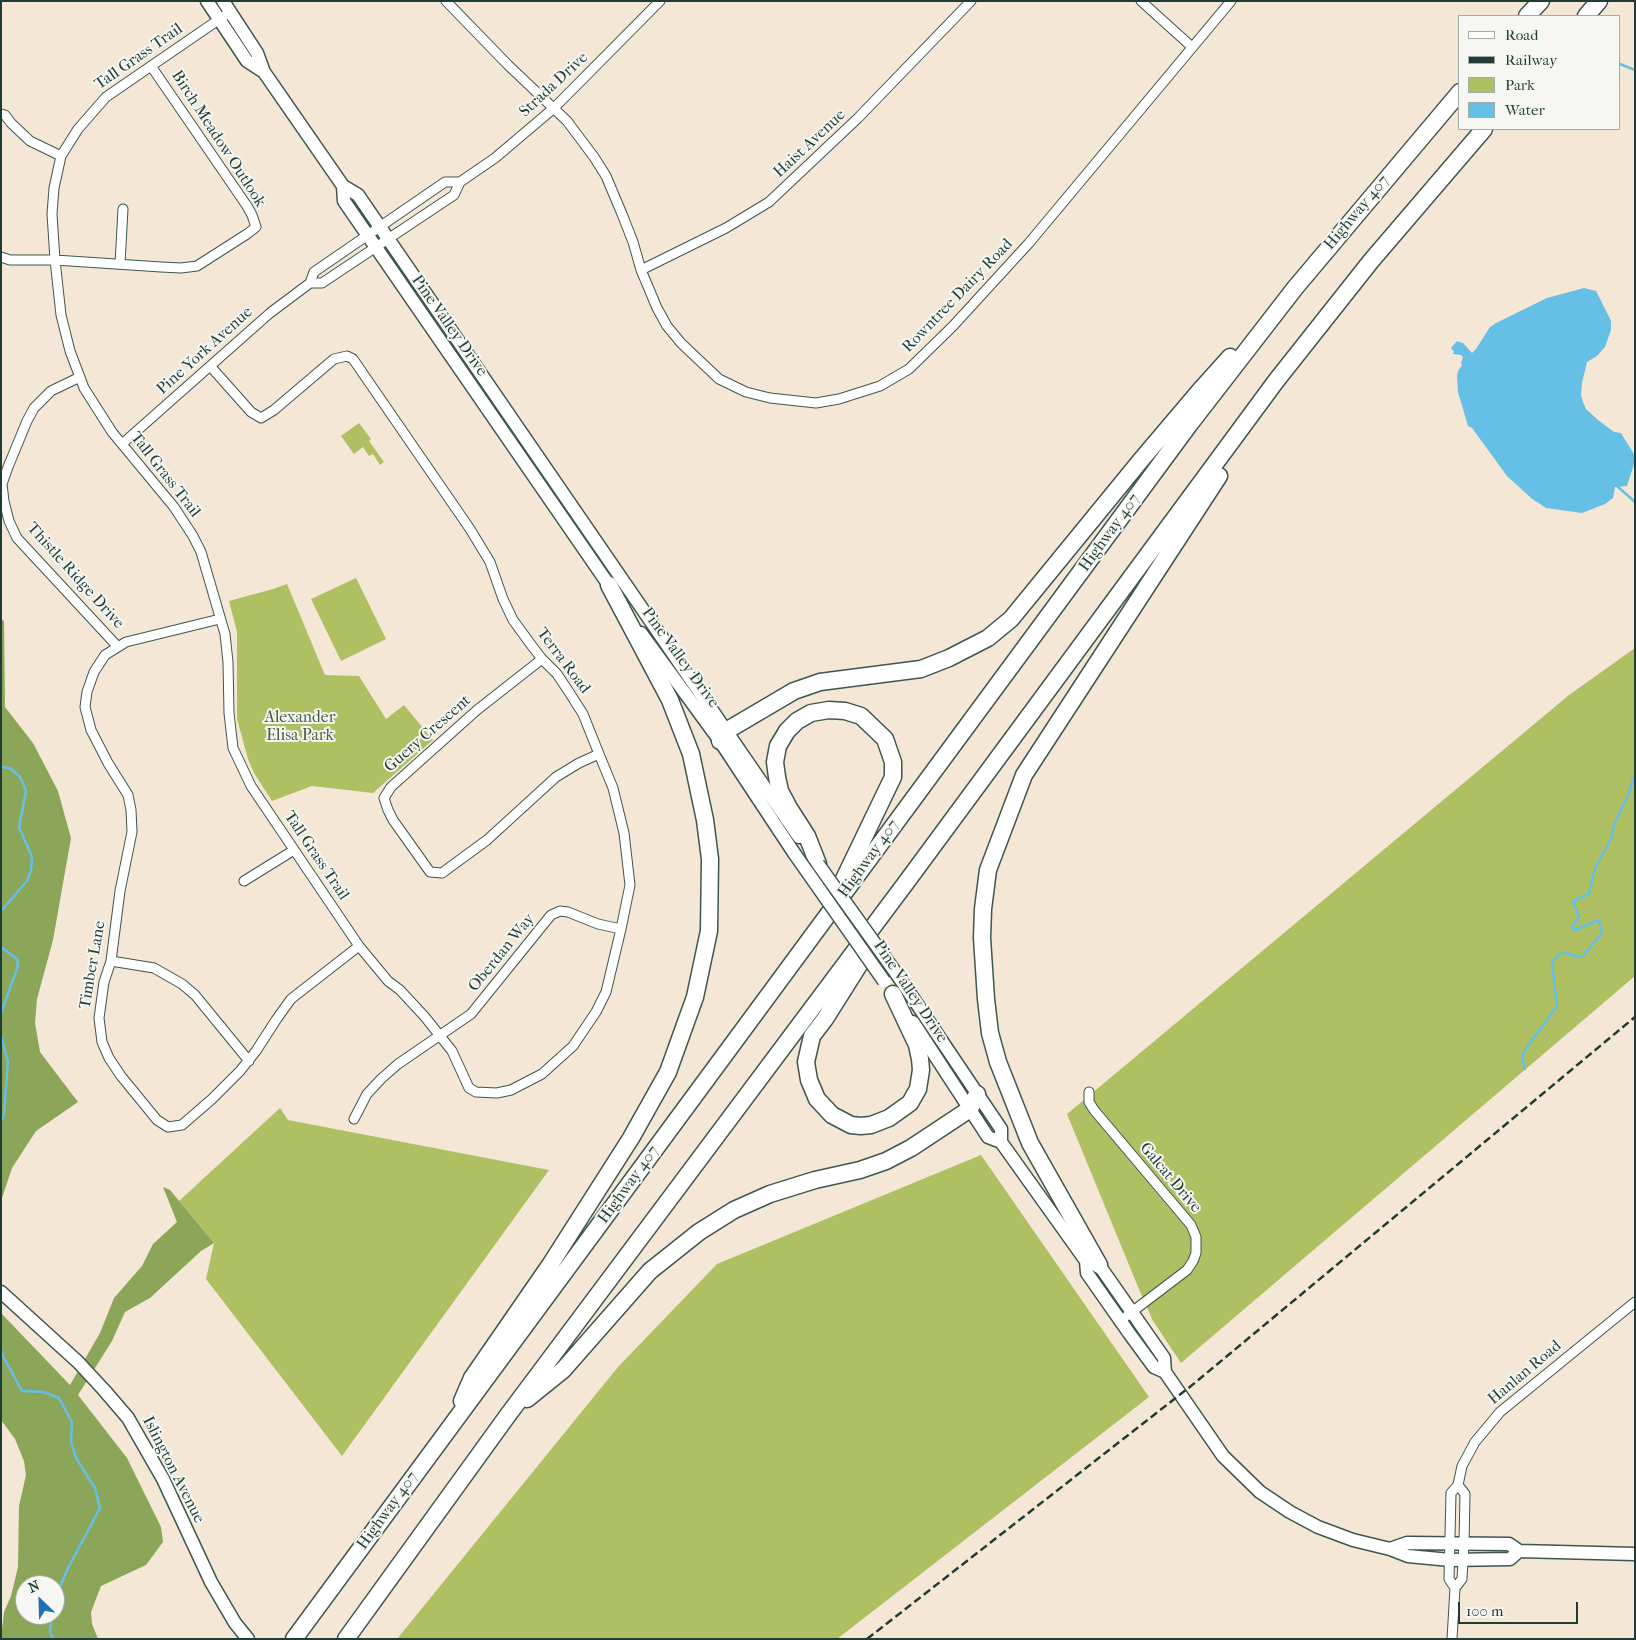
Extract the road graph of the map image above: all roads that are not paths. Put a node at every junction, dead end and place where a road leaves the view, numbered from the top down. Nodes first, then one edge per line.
1 (207, 1) edge
2 (446, 1) edge
3 (660, 1) edge
4 (971, 1) edge
5 (1141, 1) edge
6 (1231, 1) edge
7 (1541, 1) edge
8 (1599, 1) edge
9 (227, 6) edge
10 (1528, 15) edge
11 (1587, 15) edge
12 (219, 19) junction
13 (1192, 47) junction
14 (152, 66) junction
15 (264, 72) junction
16 (1458, 94) edge
17 (554, 108) junction
18 (1, 114) edge
19 (1483, 130) edge
20 (61, 156) junction
21 (460, 182) junction
22 (343, 186) junction
23 (123, 209) dead end
24 (380, 226) junction
25 (367, 234) junction
26 (388, 239) junction
27 (376, 248) junction
28 (1, 257) edge
29 (55, 260) junction
30 (120, 264) junction
31 (641, 270) junction
32 (310, 283) junction
33 (1295, 288) junction
34 (211, 367) junction
35 (80, 377) junction
36 (1276, 381) junction
37 (122, 444) junction
38 (609, 585) junction
39 (220, 619) junction
40 (118, 647) junction
41 (542, 659) junction
42 (723, 736) junction
43 (599, 754) junction
44 (803, 847) junction
45 (294, 850) junction
46 (818, 864) joint
47 (244, 880) dead end
48 (908, 880) junction
49 (822, 921) junction
50 (621, 930) junction
51 (359, 946) junction
52 (111, 961) junction
53 (889, 987) junction
54 (440, 1036) junction
55 (249, 1061) junction
56 (1089, 1092) dead end
57 (974, 1102) junction
58 (354, 1118) dead end
59 (1093, 1263) junction
60 (1, 1292) edge
61 (1635, 1302) edge
62 (1132, 1312) junction
63 (1120, 1320) junction
64 (1165, 1372) junction
65 (508, 1415) junction
66 (450, 1428) junction
67 (1458, 1484) junction
68 (1457, 1544) junction
69 (1390, 1549) junction
70 (1519, 1551) junction
71 (1635, 1554) edge
72 (1456, 1560) junction
73 (1455, 1588) junction
74 (248, 1639) edge
75 (294, 1639) edge
76 (346, 1639) edge
77 (1452, 1639) edge

1 - 12 main road, Pine Valley Drive
2 - 17 street, Rowntree Dairy Road
3 - 17 street, Strada Drive
4 - 31 street, Haist Avenue
5 - 13 street
6 - 13 street, Rowntree Dairy Road
7 - 10 highway
8 - 11 highway
9 - 12 street, Tall Grass Trail
9 - 15 main road, Pine Valley Drive
12 - 14 street, Tall Grass Trail
12 - 15 main road, Pine Valley Drive
13 - 31 street, Rowntree Dairy Road
14 - 20 street, Tall Grass Trail
14 - 30 street, Birch Meadow Outlook
15 - 22 main road, Pine Valley Drive
16 - 33 highway, Highway 407
17 - 21 street, Strada Drive
17 - 31 street, Rowntree Dairy Road
18 - 20 street
19 - 36 highway
20 - 29 street, Tall Grass Trail
21 - 24 street, Strada Drive
21 - 26 street, Strada Drive
22 - 24 main road, Pine Valley Drive
22 - 25 main road, Pine Valley Drive
23 - 30 street
24 - 25 street, Pine York Avenue
24 - 26 main road, Pine Valley Drive
25 - 27 main road, Pine Valley Drive
25 - 32 street, Pine York Avenue
26 - 27 street, Strada Drive
26 - 42 main road, Pine Valley Drive
27 - 32 street, Pine York Avenue
27 - 38 main road, Pine Valley Drive
28 - 29 street, Birch Meadow Outlook
29 - 30 street, Birch Meadow Outlook
29 - 35 street, Tall Grass Trail
32 - 34 street, Pine York Avenue
33 - 42 highway
33 - 49 highway, Highway 407
34 - 37 street, Pine York Avenue
34 - 41 street, Terra Road
35 - 37 street, Tall Grass Trail
35 - 40 street, Thistle Ridge Drive
36 - 48 highway
36 - 59 highway
37 - 39 street, Tall Grass Trail
38 - 42 main road, Pine Valley Drive
38 - 66 highway
39 - 40 street, Timber Lane
39 - 45 street, Tall Grass Trail
40 - 52 street, Timber Lane
41 - 43 street, Terra Road
41 - 43 street, Guery Crescent
42 - 44 main road, Pine Valley Drive
43 - 50 street, Terra Road
44 - 46 highway
44 - 49 highway
44 - 53 main road, Pine Valley Drive, bridge
45 - 47 street
45 - 51 street, Tall Grass Trail
46 - 57 main road, Pine Valley Drive, bridge
48 - 53 highway
48 - 65 highway
49 - 66 highway, Highway 407
50 - 54 street, Oberdan Way
50 - 54 street, Terra Road
51 - 54 street, Tall Grass Trail
51 - 55 street, Timber Lane
52 - 55 street
52 - 55 street, Timber Lane
53 - 57 main road, Pine Valley Drive
54 - 58 street, Oberdan Way
56 - 62 street, Galcat Drive
57 - 59 main road, Pine Valley Drive
57 - 65 highway
59 - 62 main road, Pine Valley Drive
59 - 63 main road, Pine Valley Drive
60 - 74 main road, Islington Avenue
61 - 67 street, Hanlan Road
62 - 63 street, Galcat Drive
62 - 64 main road, Pine Valley Drive
63 - 64 main road, Pine Valley Drive
64 - 69 main road, Pine Valley Drive
65 - 76 highway
66 - 75 highway, Highway 407
67 - 68 street, Hanlan Road
67 - 68 street
68 - 69 main road, Pine Valley Drive
68 - 70 main road, Pine Valley Drive
68 - 72 street
69 - 72 main road, Pine Valley Drive
70 - 71 main road, Pine Valley Drive
70 - 72 main road, Pine Valley Drive
72 - 73 street
72 - 73 street
73 - 77 street

